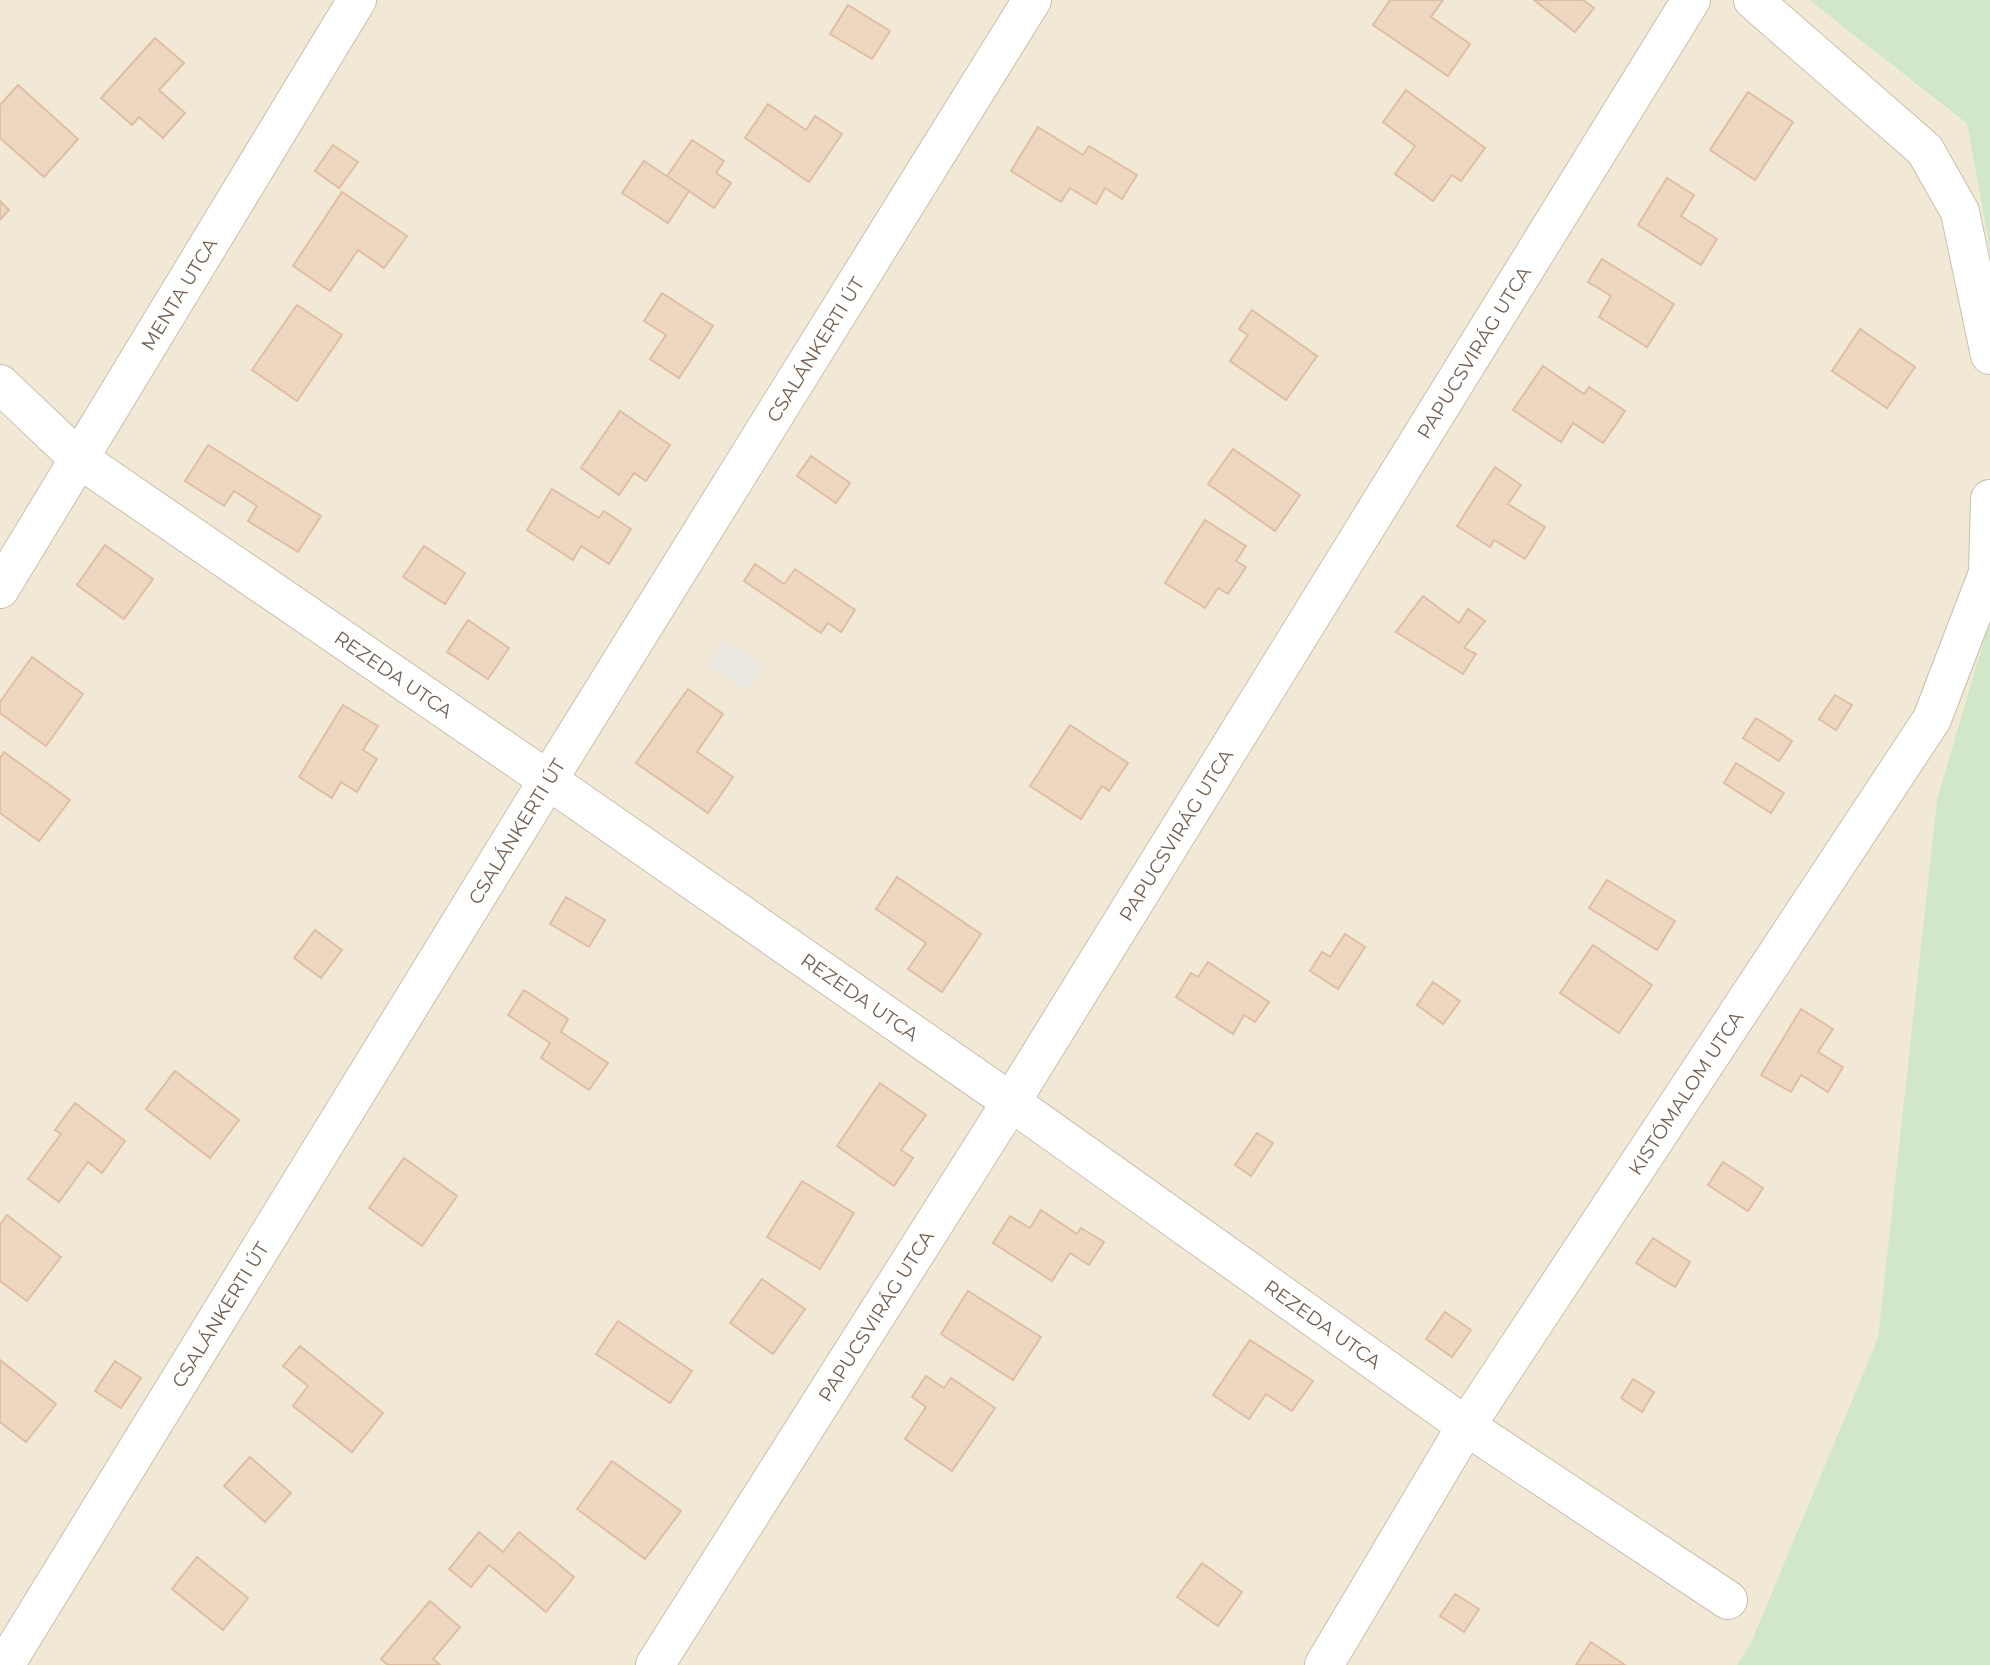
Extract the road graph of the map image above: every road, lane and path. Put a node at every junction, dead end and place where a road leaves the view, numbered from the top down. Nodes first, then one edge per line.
1 (357, 0) edge
2 (1032, 0) edge
3 (1691, 0) edge
4 (1753, 0) edge
5 (1990, 355) edge
6 (0, 384) edge
7 (78, 458) junction
8 (1990, 499) edge
9 (0, 589) edge
10 (548, 780) junction
11 (1011, 1101) junction
12 (1466, 1426) junction
13 (1728, 1600) dead end
14 (5, 1665) edge
15 (655, 1665) edge
16 (1324, 1665) edge

1 - 7 street, MENTA UTCA
2 - 10 street, CSALÁNKERTI ÚT
3 - 11 street, PAPUCSVIRÁG UTCA
4 - 5 street
6 - 7 street, REZEDA UTCA
7 - 9 street, MENTA UTCA
7 - 10 street, REZEDA UTCA
8 - 12 street, KISTÓMALOM UTCA
10 - 11 street, REZEDA UTCA
10 - 14 street, CSALÁNKERTI ÚT
11 - 12 street, REZEDA UTCA
11 - 15 street, PAPUCSVIRÁG UTCA
12 - 13 street, REZEDA UTCA
12 - 16 street, KISTÓMALOM UTCA

